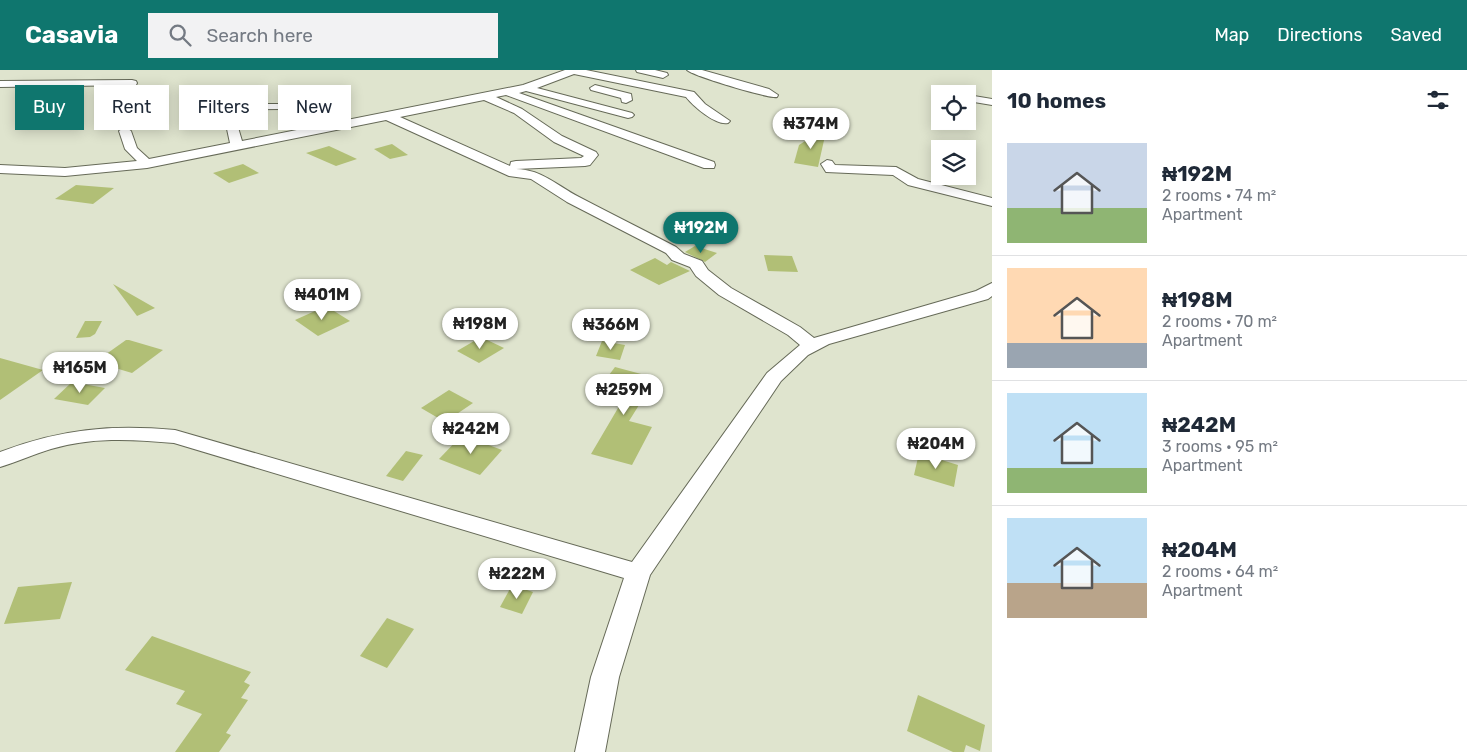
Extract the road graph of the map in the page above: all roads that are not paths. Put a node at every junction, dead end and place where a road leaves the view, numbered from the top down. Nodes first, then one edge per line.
1 (574, 70) edge
2 (641, 70) edge
3 (692, 70) edge
4 (663, 74) dead end
5 (560, 76) junction
6 (132, 83) dead end
7 (0, 84) edge
8 (526, 88) junction
9 (507, 92) junction
10 (773, 95) dead end
11 (484, 96) junction
12 (976, 99) edge
13 (626, 100) dead end
14 (992, 102) edge
15 (628, 115) dead end
16 (388, 116) junction
17 (724, 121) dead end
18 (234, 130) edge
19 (125, 131) dead end
20 (294, 134) junction
21 (307, 143) dead end
22 (237, 146) junction
23 (147, 164) junction
24 (827, 164) dead end
25 (709, 165) dead end
26 (501, 166) junction
27 (0, 169) edge
28 (992, 202) edge
29 (992, 288) edge
30 (812, 346) junction
31 (0, 460) edge
32 (638, 573) junction
33 (590, 752) edge

1 - 5 street
1 - 17 street
2 - 4 street
3 - 10 street
5 - 8 street
5 - 13 street
6 - 7 street
8 - 9 street
8 - 15 street
9 - 11 street
9 - 25 street
11 - 16 street
11 - 26 street
12 - 14 street
16 - 20 street
16 - 26 street
18 - 22 street
19 - 23 street
20 - 21 street
20 - 22 street
22 - 23 street
23 - 27 street
24 - 28 street
26 - 30 street
29 - 30 street
30 - 32 street
31 - 32 street
32 - 33 street

